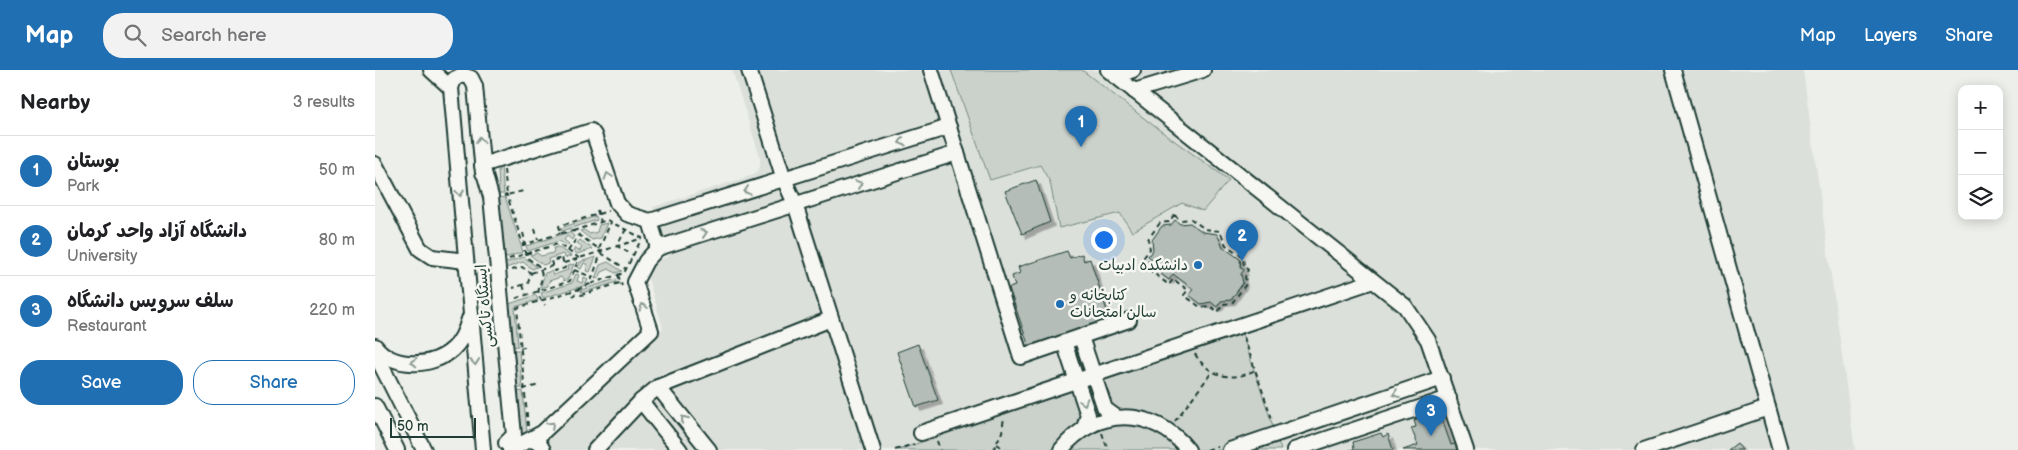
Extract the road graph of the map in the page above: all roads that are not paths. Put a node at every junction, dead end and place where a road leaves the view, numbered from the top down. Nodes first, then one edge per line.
1 (431, 70) edge
2 (449, 70) edge
3 (749, 70) edge
4 (931, 70) edge
5 (1133, 70) edge
6 (1203, 70) edge
7 (1673, 70) edge
8 (1112, 73) edge
9 (471, 74) edge
10 (451, 88) junction
11 (1134, 91) junction
12 (949, 127) junction
13 (957, 153) junction
14 (375, 164) edge
15 (482, 165) junction
16 (784, 179) junction
17 (795, 204) junction
18 (650, 221) junction
19 (658, 248) junction
20 (466, 261) junction
21 (1373, 281) junction
22 (471, 313) junction
23 (831, 319) junction
24 (1129, 320) dead end
25 (1081, 337) junction
26 (1064, 342) junction
27 (375, 346) edge
28 (375, 353) edge
29 (1094, 375) junction
30 (1442, 378) junction
31 (1077, 381) junction
32 (658, 387) junction
33 (1449, 398) junction
34 (641, 401) junction
35 (375, 406) edge
36 (1768, 408) junction
37 (1116, 418) junction
38 (1084, 428) junction
39 (921, 433) dead end
40 (530, 437) junction
41 (1227, 447) edge
42 (506, 448) edge
43 (397, 450) edge
44 (424, 450) edge
45 (483, 450) edge
46 (543, 450) edge
47 (595, 450) edge
48 (680, 450) edge
49 (709, 450) edge
50 (873, 450) edge
51 (1061, 450) edge
52 (1188, 450) edge
53 (1294, 450) edge
54 (1466, 450) edge
55 (1644, 450) edge
56 (1780, 450) edge

1 - 10 street
2 - 10 street
3 - 16 street
4 - 12 street
5 - 8 street
6 - 11 street
7 - 36 street
8 - 11 street
9 - 10 street
15 -> 9 street
10 -> 20 street
11 - 21 street
12 - 13 street
12 -> 16 street
17 -> 13 street
13 - 26 street
14 - 20 street
18 -> 15 street
15 - 42 street
16 - 17 street
16 -> 18 street
19 -> 17 street
17 - 23 street
18 - 19 street
40 -> 19 street
20 - 22 street
21 - 29 street
21 - 30 street
22 -> 27 street
22 -> 45 street
23 - 32 street
23 - 50 street
24 - 25 street
25 - 26 street
25 - 29 street
26 - 31 street
28 - 44 street
29 - 31 street
29 - 37 street
30 - 33 street
30 -> 41 street
31 -> 38 street
31 - 39 street
32 - 34 street
49 -> 32 street
33 - 53 street
33 - 54 street
34 - 47 street
34 - 48 street
35 - 43 street
36 - 55 street
36 - 56 street
37 - 38 street
37 - 52 street
38 - 51 street
40 - 42 street
40 - 46 street

